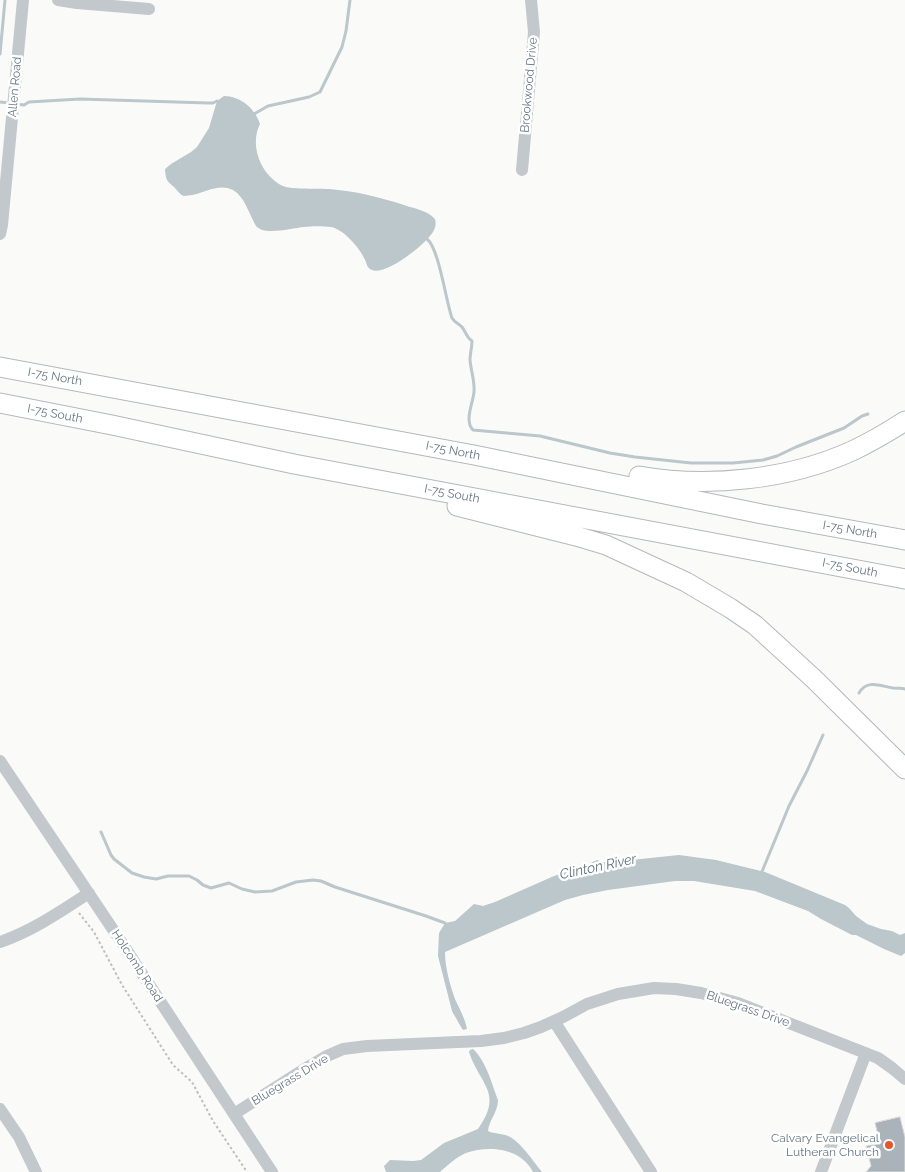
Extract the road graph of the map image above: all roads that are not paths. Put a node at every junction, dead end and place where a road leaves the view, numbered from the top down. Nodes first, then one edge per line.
1 (23, 0) edge
2 (58, 0) edge
3 (531, 0) edge
4 (149, 9) dead end
5 (522, 170) dead end
6 (0, 234) edge
7 (0, 367) edge
8 (0, 403) edge
9 (905, 421) edge
10 (474, 455) junction
11 (294, 464) junction
12 (905, 540) edge
13 (905, 578) edge
14 (0, 761) edge
15 (905, 769) edge
16 (89, 893) junction
17 (0, 942) edge
18 (554, 1021) junction
19 (866, 1053) junction
20 (905, 1078) edge
21 (0, 1110) edge
22 (234, 1114) junction
23 (36, 1172) edge
24 (272, 1172) edge
25 (651, 1172) edge
26 (821, 1172) edge

1 - 6 street, Allen Road
2 - 4 street
3 - 5 street, Brookwood Drive
7 - 10 highway, I-75 North
8 - 11 highway, I-75 South
9 - 10 highway
10 - 12 highway, I-75 North
11 - 13 highway, I-75 South
11 - 15 highway
14 - 16 street, Holcomb Road
16 - 17 street
16 - 22 street, Holcomb Road
18 - 19 street, Bluegrass Drive
18 - 22 street, Bluegrass Drive
18 - 25 street
19 - 20 street, Bluegrass Drive
19 - 26 street
21 - 23 street
22 - 24 street, Holcomb Road

